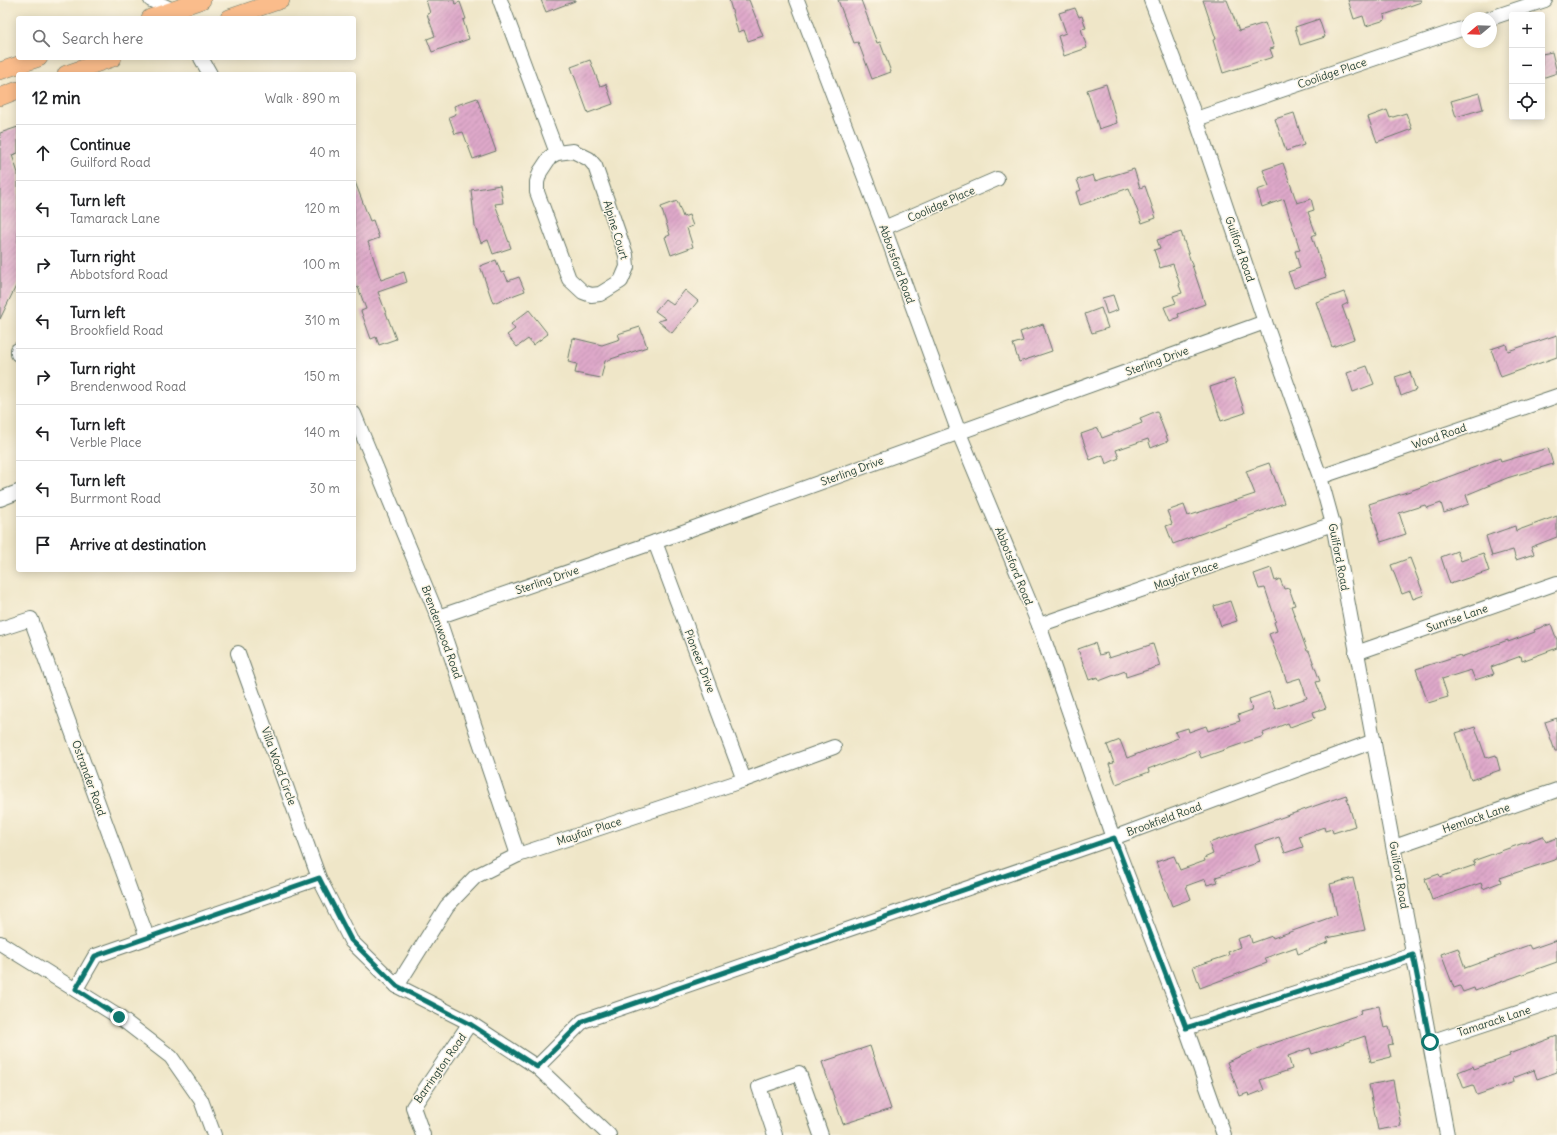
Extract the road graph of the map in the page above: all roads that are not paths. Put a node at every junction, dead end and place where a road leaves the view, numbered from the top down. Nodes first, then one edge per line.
1 (151, 0) edge
2 (202, 0) edge
3 (281, 0) edge
4 (500, 0) edge
5 (797, 0) edge
6 (1151, 0) edge
7 (1545, 0) edge
8 (174, 9) edge
9 (155, 16) edge
10 (235, 16) edge
11 (1497, 16) edge
12 (1461, 28) edge
13 (33, 60) edge
14 (107, 60) edge
15 (202, 60) edge
16 (0, 71) edge
17 (72, 72) edge
18 (209, 72) edge
19 (16, 91) edge
20 (0, 97) edge
21 (1196, 119) junction
22 (557, 153) junction
23 (997, 179) dead end
24 (884, 228) junction
25 (1265, 322) junction
26 (1557, 396) edge
27 (356, 419) edge
28 (959, 433) junction
29 (1320, 476) junction
30 (16, 493) edge
31 (0, 499) edge
32 (1333, 524) junction
33 (655, 542) junction
34 (1557, 583) edge
35 (438, 617) junction
36 (1039, 625) junction
37 (0, 629) edge
38 (238, 653) dead end
39 (1356, 653) junction
40 (1374, 741) junction
41 (834, 748) dead end
42 (744, 780) junction
43 (1557, 790) edge
44 (1114, 838) junction
45 (1394, 847) junction
46 (518, 855) junction
47 (319, 878) junction
48 (147, 936) junction
49 (0, 943) edge
50 (1413, 955) junction
51 (397, 986) junction
52 (76, 989) junction
53 (1557, 1000) edge
54 (470, 1024) junction
55 (1186, 1028) junction
56 (1430, 1042) junction
57 (537, 1067) junction
58 (214, 1135) edge
59 (423, 1135) edge
60 (609, 1135) edge
61 (775, 1135) edge
62 (821, 1135) edge
63 (1224, 1135) edge
64 (1447, 1135) edge

1 - 8 street
2 - 8 main road
3 - 10 main road
4 - 22 street
5 - 24 street, Abbotsford Road
6 - 21 street, Guilford Road
7 - 11 street
8 - 9 main road
12 - 21 street, Coolidge Place
13 - 16 main road
14 - 17 main road
15 - 18 street
19 - 20 main road
21 - 25 street, Guilford Road
22 - 22 street, Alpine Court
23 - 24 street, Coolidge Place
24 - 28 street, Abbotsford Road
25 - 28 street, Sterling Drive
25 - 29 street, Guilford Road
26 - 29 street, Wood Road
27 - 35 street, Brendenwood Road
28 - 33 street, Sterling Drive
28 - 36 street, Abbotsford Road
29 - 32 street, Guilford Road
30 - 31 street
32 - 36 street, Mayfair Place
32 - 39 street, Guilford Road
33 - 35 street, Sterling Drive
33 - 42 street, Pioneer Drive
34 - 39 street, Sunrise Lane
35 - 46 street, Brendenwood Road
36 - 44 street, Abbotsford Road
37 - 48 street, Ostrander Road
38 - 47 street, Villa Wood Circle
39 - 40 street, Guilford Road
40 - 44 street, Brookfield Road
40 - 45 street, Guilford Road
41 - 42 street, Mayfair Place
42 - 46 street, Mayfair Place
43 - 45 street, Hemlock Lane
44 - 55 street, Abbotsford Road
44 - 57 street, Brookfield Road
45 - 50 street, Guilford Road
46 - 51 street, Mayfair Place
47 - 48 street
47 - 51 street
48 - 52 street
49 - 52 street
50 - 55 street
50 - 56 street, Guilford Road
51 - 54 street
52 - 58 street
53 - 56 street, Tamarack Lane
54 - 57 street
54 - 59 street, Barrington Road
55 - 63 street, Abbotsford Road
56 - 64 street, Guilford Road
57 - 60 street
61 - 62 street

